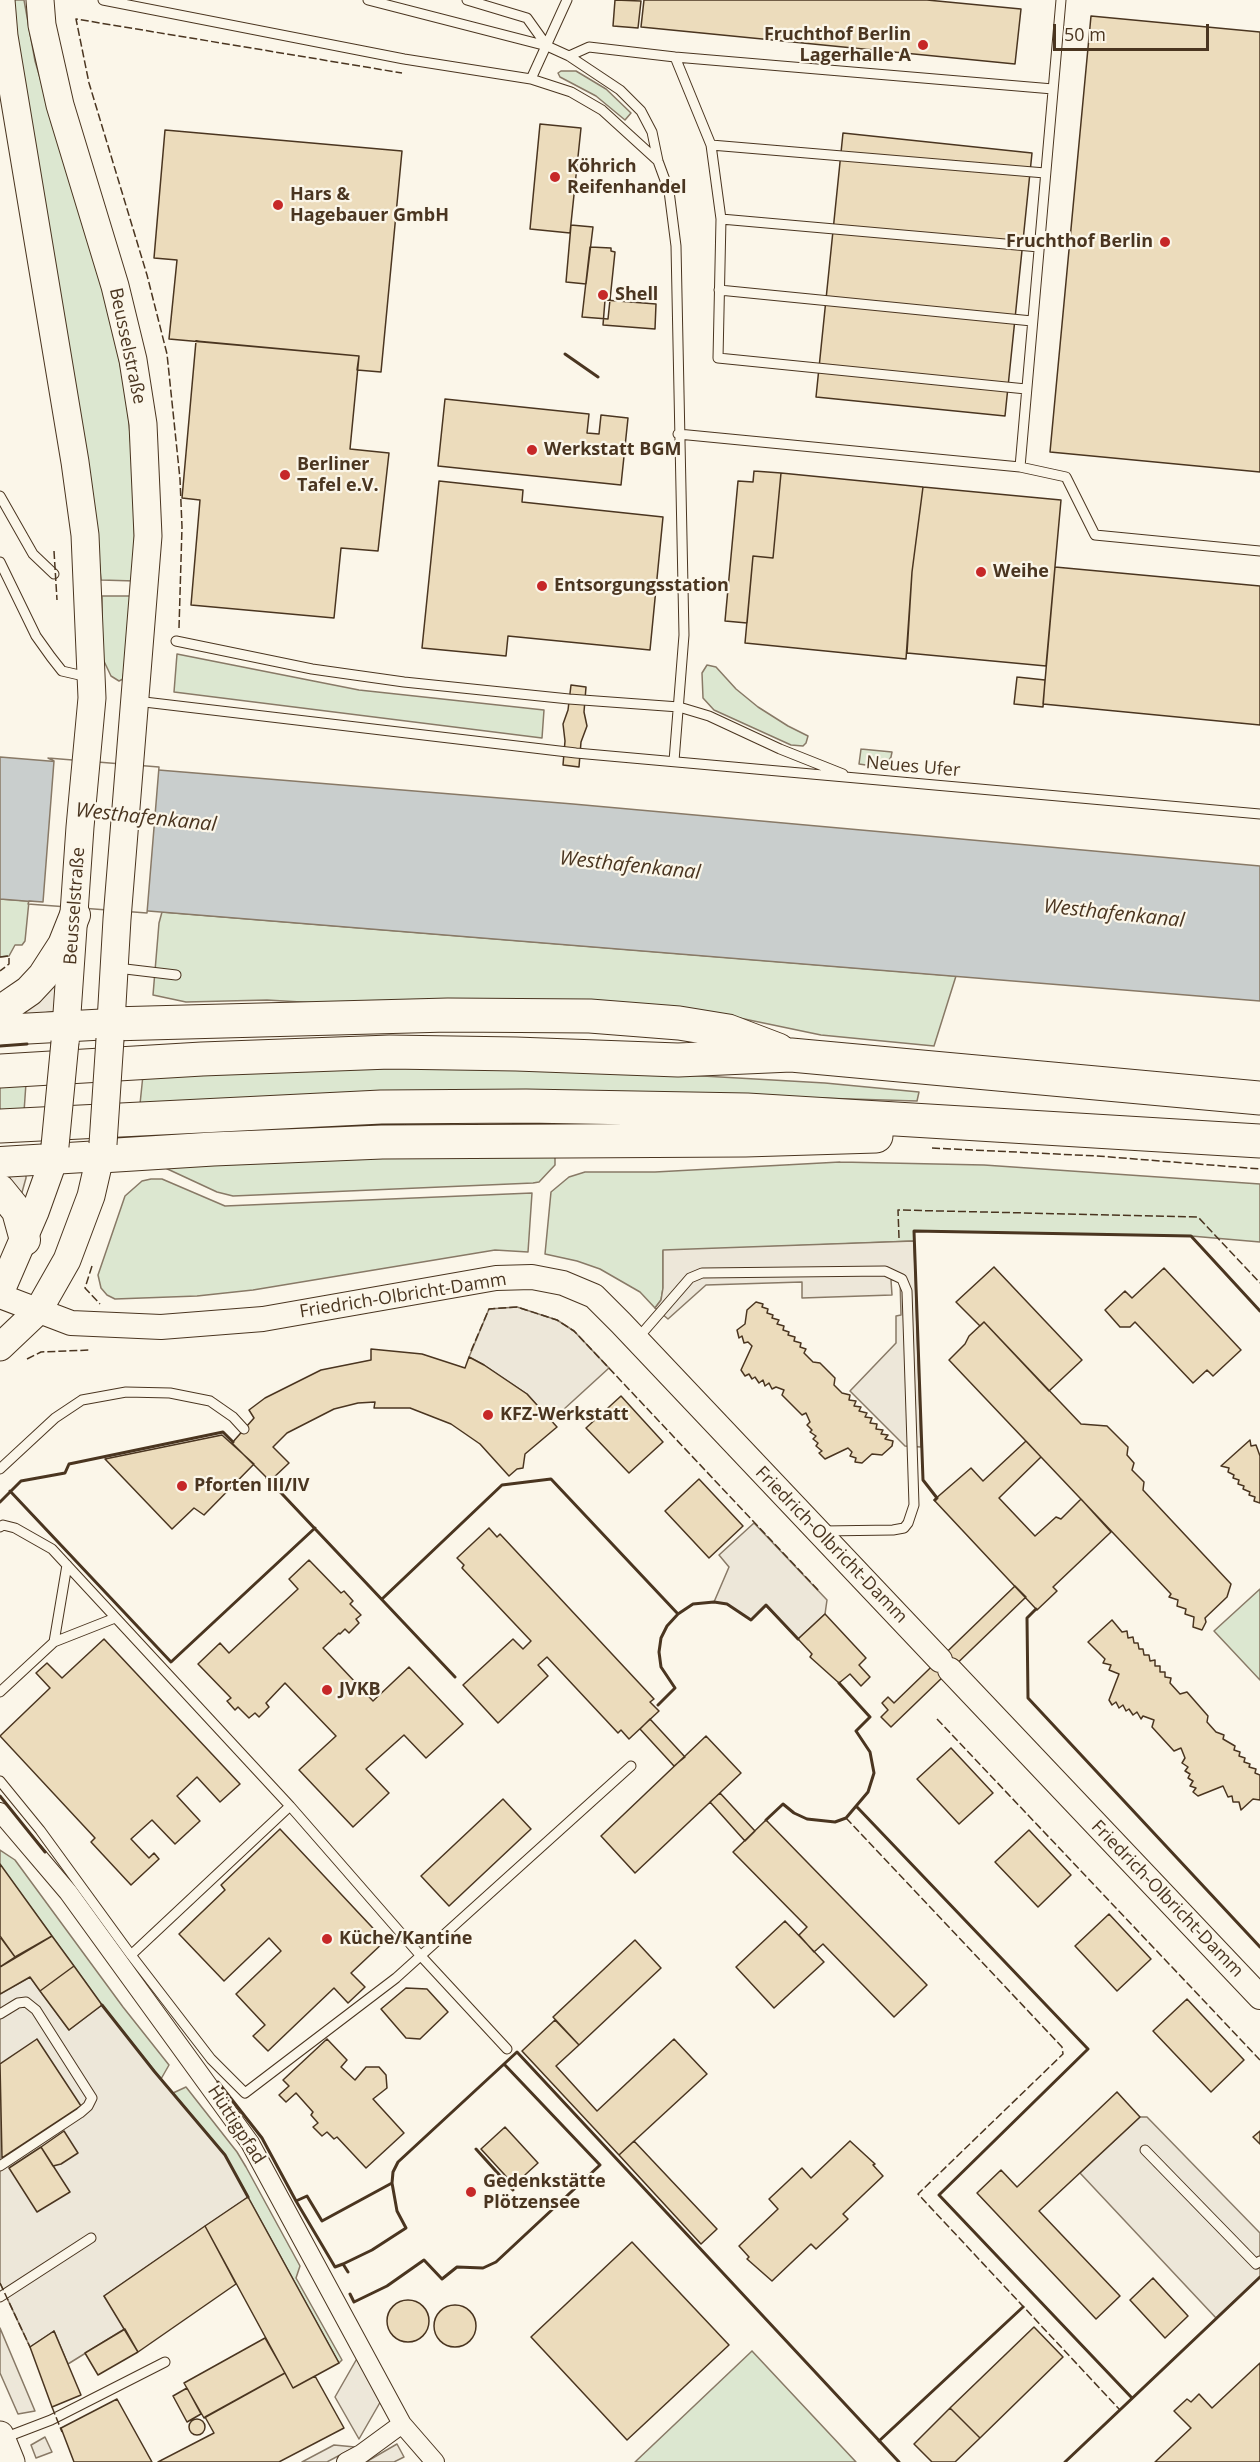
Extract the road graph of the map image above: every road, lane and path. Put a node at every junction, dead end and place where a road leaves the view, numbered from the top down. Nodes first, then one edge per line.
1 (2, 0) edge
2 (40, 0) edge
3 (103, 0) edge
4 (368, 0) edge
5 (467, 0) edge
6 (567, 0) edge
7 (1061, 0) edge
8 (2, 38) edge
9 (548, 46) junction
10 (569, 56) junction
11 (675, 57) junction
12 (531, 79) junction
13 (1053, 89) junction
14 (711, 145) junction
15 (658, 162) junction
16 (1045, 173) junction
17 (721, 219) junction
18 (1039, 247) junction
19 (719, 290) junction
20 (1032, 321) junction
21 (1026, 389) junction
22 (678, 434) junction
23 (1020, 467) junction
24 (0, 496) edge
25 (1260, 551) edge
26 (0, 562) edge
27 (54, 574) dead end
28 (176, 641) dead end
29 (92, 688) junction
30 (136, 701) junction
31 (679, 707) junction
32 (674, 761) junction
33 (853, 778) junction
34 (1260, 814) edge
35 (75, 915) junction
36 (114, 968) junction
37 (176, 975) dead end
38 (0, 1011) edge
39 (0, 1030) edge
40 (111, 1031) junction
41 (66, 1034) junction
42 (791, 1055) junction
43 (0, 1071) edge
44 (1260, 1098) edge
45 (965, 1122) junction
46 (0, 1126) edge
47 (1260, 1141) edge
48 (102, 1150) junction
49 (54, 1152) junction
50 (0, 1162) edge
51 (0, 1190) edge
52 (25, 1240) junction
53 (0, 1295) edge
54 (38, 1311) junction
55 (637, 1340) junction
56 (0, 1347) edge
57 (244, 1429) dead end
58 (0, 1469) edge
59 (0, 1527) edge
60 (818, 1531) junction
61 (67, 1565) junction
62 (116, 1618) junction
63 (54, 1641) junction
64 (0, 1692) edge
65 (631, 1766) dead end
66 (0, 1781) edge
67 (290, 1806) junction
68 (0, 1812) edge
69 (130, 1955) junction
70 (420, 1955) junction
71 (1260, 1997) edge
72 (0, 2014) edge
73 (507, 2049) dead end
74 (1145, 2150) dead end
75 (0, 2166) edge
76 (91, 2238) dead end
77 (1260, 2261) edge
78 (0, 2297) edge
79 (165, 2362) dead end
80 (402, 2424) junction
81 (4, 2446) edge
82 (346, 2462) edge
83 (435, 2462) edge

1 - 8 main road, Beusselstraße
2 - 30 main road, Beusselstraße
3 - 12 lane
4 - 9 lane
5 - 9 lane
6 - 9 lane
7 - 13 lane
8 - 29 main road, Beusselstraße
9 - 10 lane
9 - 12 lane
10 - 11 lane
10 - 15 lane
11 - 13 lane
11 - 14 lane
12 - 15 lane
13 - 16 lane
14 - 16 lane
14 - 17 lane
15 - 22 lane
16 - 18 lane
17 - 18 lane
17 - 19 lane
18 - 20 lane
19 - 20 lane
19 - 21 lane
20 - 21 lane
21 - 23 lane
22 - 23 lane
22 - 31 lane
23 - 25 lane
24 - 27 lane
26 - 29 lane
28 - 31 lane
29 - 30 main road
29 - 35 main road, Beusselstraße
30 - 32 lane, Neues Ufer
30 - 36 main road, Beusselstraße
31 - 32 lane
31 - 33 lane
32 - 33 lane, Neues Ufer
33 - 34 lane, Neues Ufer
35 - 38 main road
35 - 41 main road, Beusselstraße
36 - 37 lane
36 - 40 main road, Beusselstraße
39 - 41 main road
40 - 41 main road
40 - 42 highway
40 - 48 main road, Beusselstraße, bridge
41 - 49 main road, Beusselstraße, bridge
42 - 43 highway
42 - 44 highway
45 - 46 highway
45 - 47 highway
45 - 48 highway
48 - 49 main road
48 - 54 main road, Beusselstraße
49 - 50 main road
49 - 52 main road, Beusselstraße
51 - 52 main road
52 - 53 main road, Beusselstraße
53 - 54 street, Friedrich-Olbricht-Damm
54 - 55 street, Friedrich-Olbricht-Damm
54 - 56 main road, Beusselstraße
55 - 60 street, Friedrich-Olbricht-Damm
55 - 60 lane
57 - 58 lane
59 - 61 lane
60 - 71 street, Friedrich-Olbricht-Damm
61 - 62 lane
61 - 63 lane
62 - 63 lane
62 - 67 lane
63 - 64 lane
65 - 70 lane
66 - 69 lane
67 - 69 lane
67 - 70 lane
68 - 80 street, Hüttigpfad
69 - 70 lane
70 - 73 lane
72 - 75 lane
74 - 77 lane
76 - 78 lane
79 - 81 lane
80 - 82 street
80 - 83 street, Hüttigpfad

